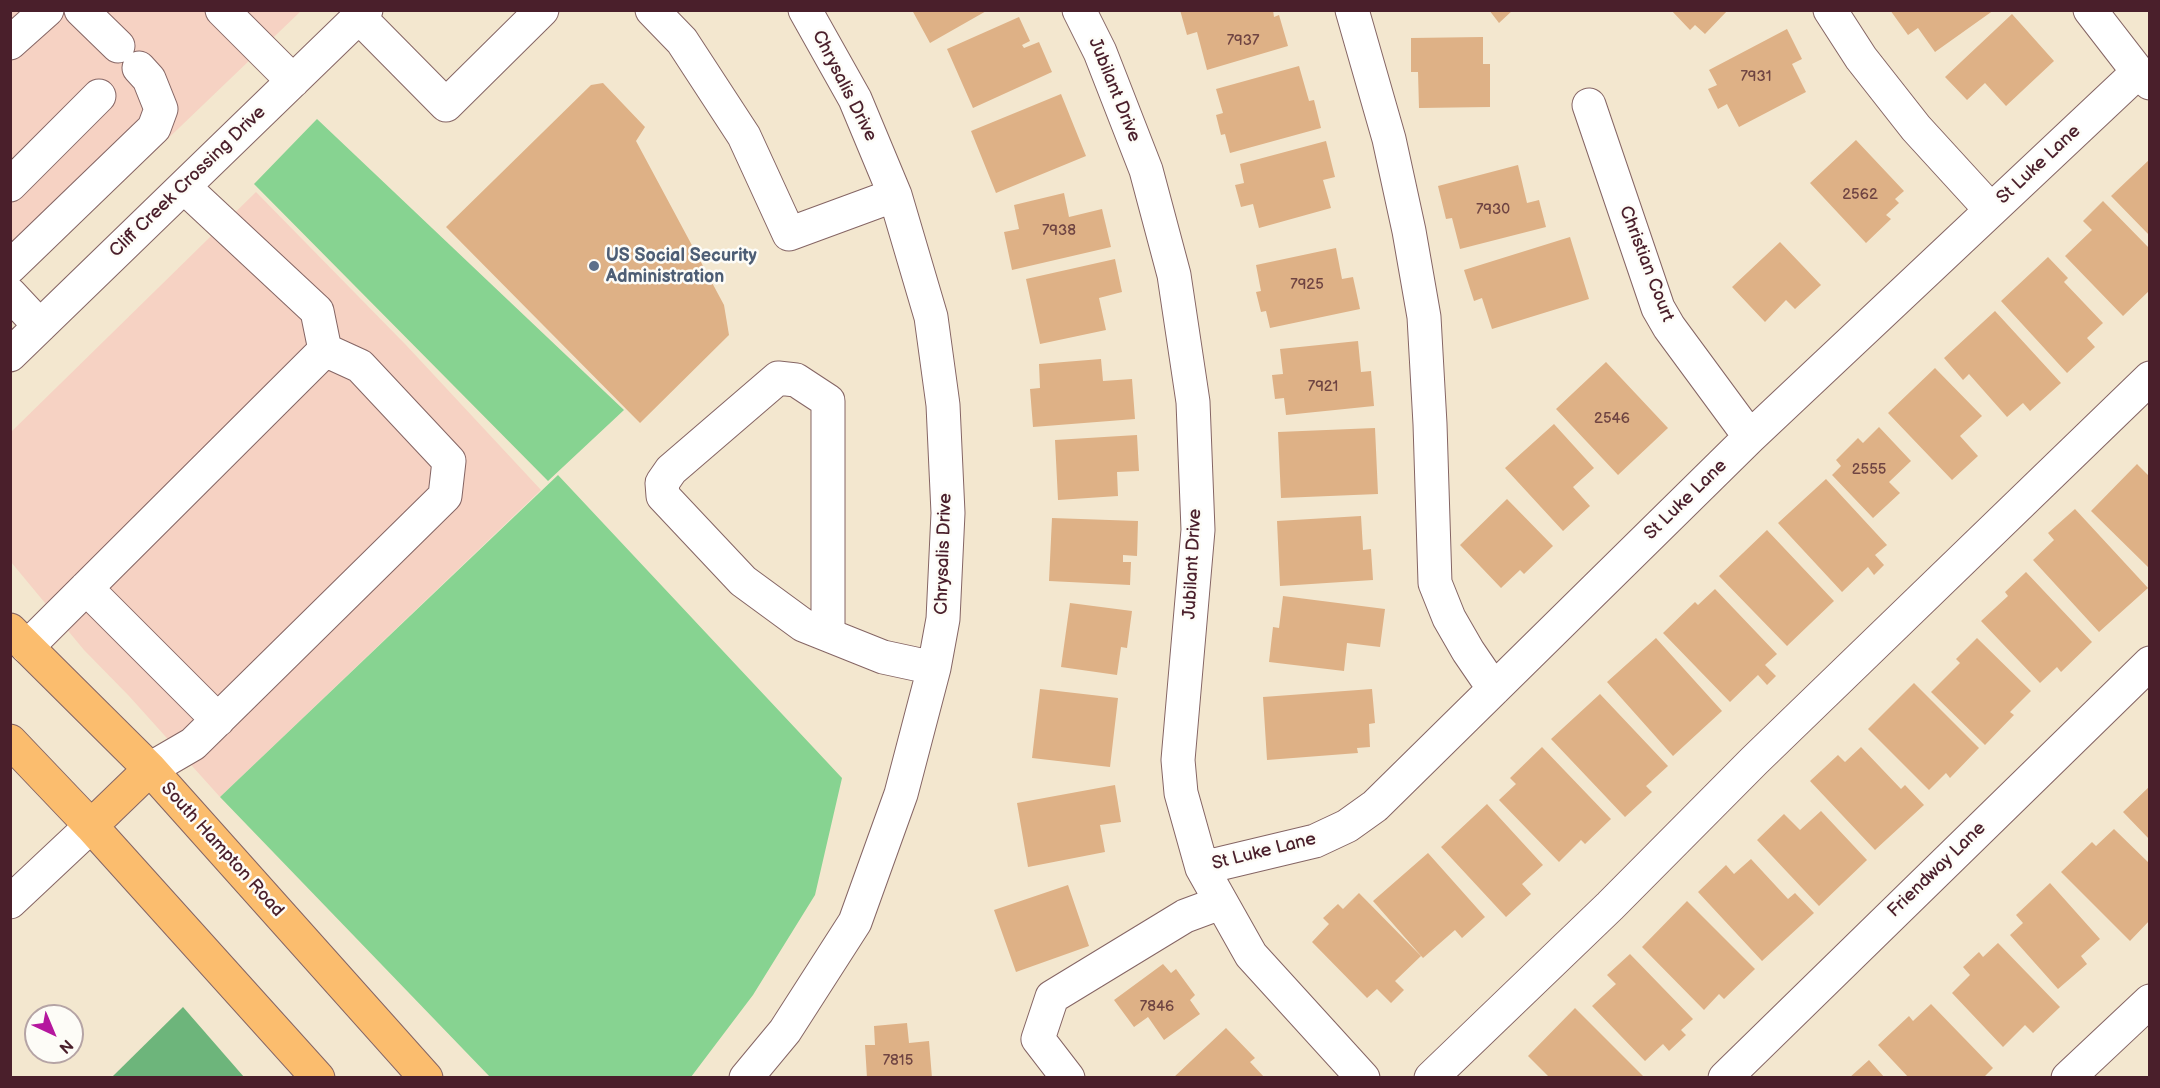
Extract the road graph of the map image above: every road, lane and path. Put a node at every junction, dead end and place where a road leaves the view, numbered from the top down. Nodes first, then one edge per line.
1 (47, 10) edge
2 (81, 10) edge
3 (222, 10) edge
4 (542, 10) edge
5 (652, 10) edge
6 (805, 10) edge
7 (1352, 10) edge
8 (1830, 10) edge
9 (2090, 10) edge
10 (1084, 12) edge
11 (363, 14) edge
12 (10, 43) edge
13 (2144, 77) edge
14 (292, 81) junction
15 (99, 96) dead end
16 (1589, 105) dead end
17 (10, 185) edge
18 (184, 187) junction
19 (895, 195) junction
20 (1991, 210) junction
21 (10, 267) edge
22 (10, 294) edge
23 (40, 326) junction
24 (325, 350) junction
25 (10, 355) edge
26 (2150, 378) edge
27 (1750, 437) junction
28 (86, 588) junction
29 (828, 634) junction
30 (19, 638) edge
31 (2150, 663) edge
32 (934, 668) junction
33 (1494, 689) junction
34 (218, 720) junction
35 (10, 741) edge
36 (150, 769) junction
37 (91, 826) junction
38 (1202, 868) junction
39 (10, 902) edge
40 (1220, 903) junction
41 (2150, 1001) edge
42 (318, 1077) edge
43 (426, 1077) edge
44 (746, 1077) edge
45 (1068, 1077) edge
46 (1363, 1077) edge
47 (1431, 1077) edge
48 (1725, 1077) edge
49 (2068, 1077) edge

1 - 12 street
2 - 21 street
3 - 14 street
4 - 11 street
5 - 19 street
6 - 19 street, Chrysalis Drive
7 - 33 street
8 - 20 street
9 - 13 street
10 - 38 street, Jubilant Drive
11 - 14 street, Cliff Creek Crossing Drive
13 - 20 street, St Luke Lane
14 - 18 street, Cliff Creek Crossing Drive
15 - 17 street
16 - 27 street, Christian Court
18 - 23 street, Cliff Creek Crossing Drive
18 - 24 street
19 - 32 street, Chrysalis Drive
20 - 27 street, St Luke Lane
22 - 23 street
23 - 25 street, Cliff Creek Crossing Drive
24 - 28 street
24 - 34 street
26 - 47 street
27 - 33 street, St Luke Lane
28 - 30 street
28 - 34 street
29 - 29 street
29 - 32 street
30 - 36 main road, South Hampton Road
31 - 48 street, Friendway Lane
32 - 44 street, Chrysalis Drive
33 - 38 street, St Luke Lane
34 - 36 street
35 - 37 main road
36 - 37 main road
36 - 43 main road, South Hampton Road
37 - 39 street
37 - 42 main road
38 - 40 street, Jubilant Drive
40 - 45 street
40 - 46 street, Jubilant Drive
41 - 49 street

